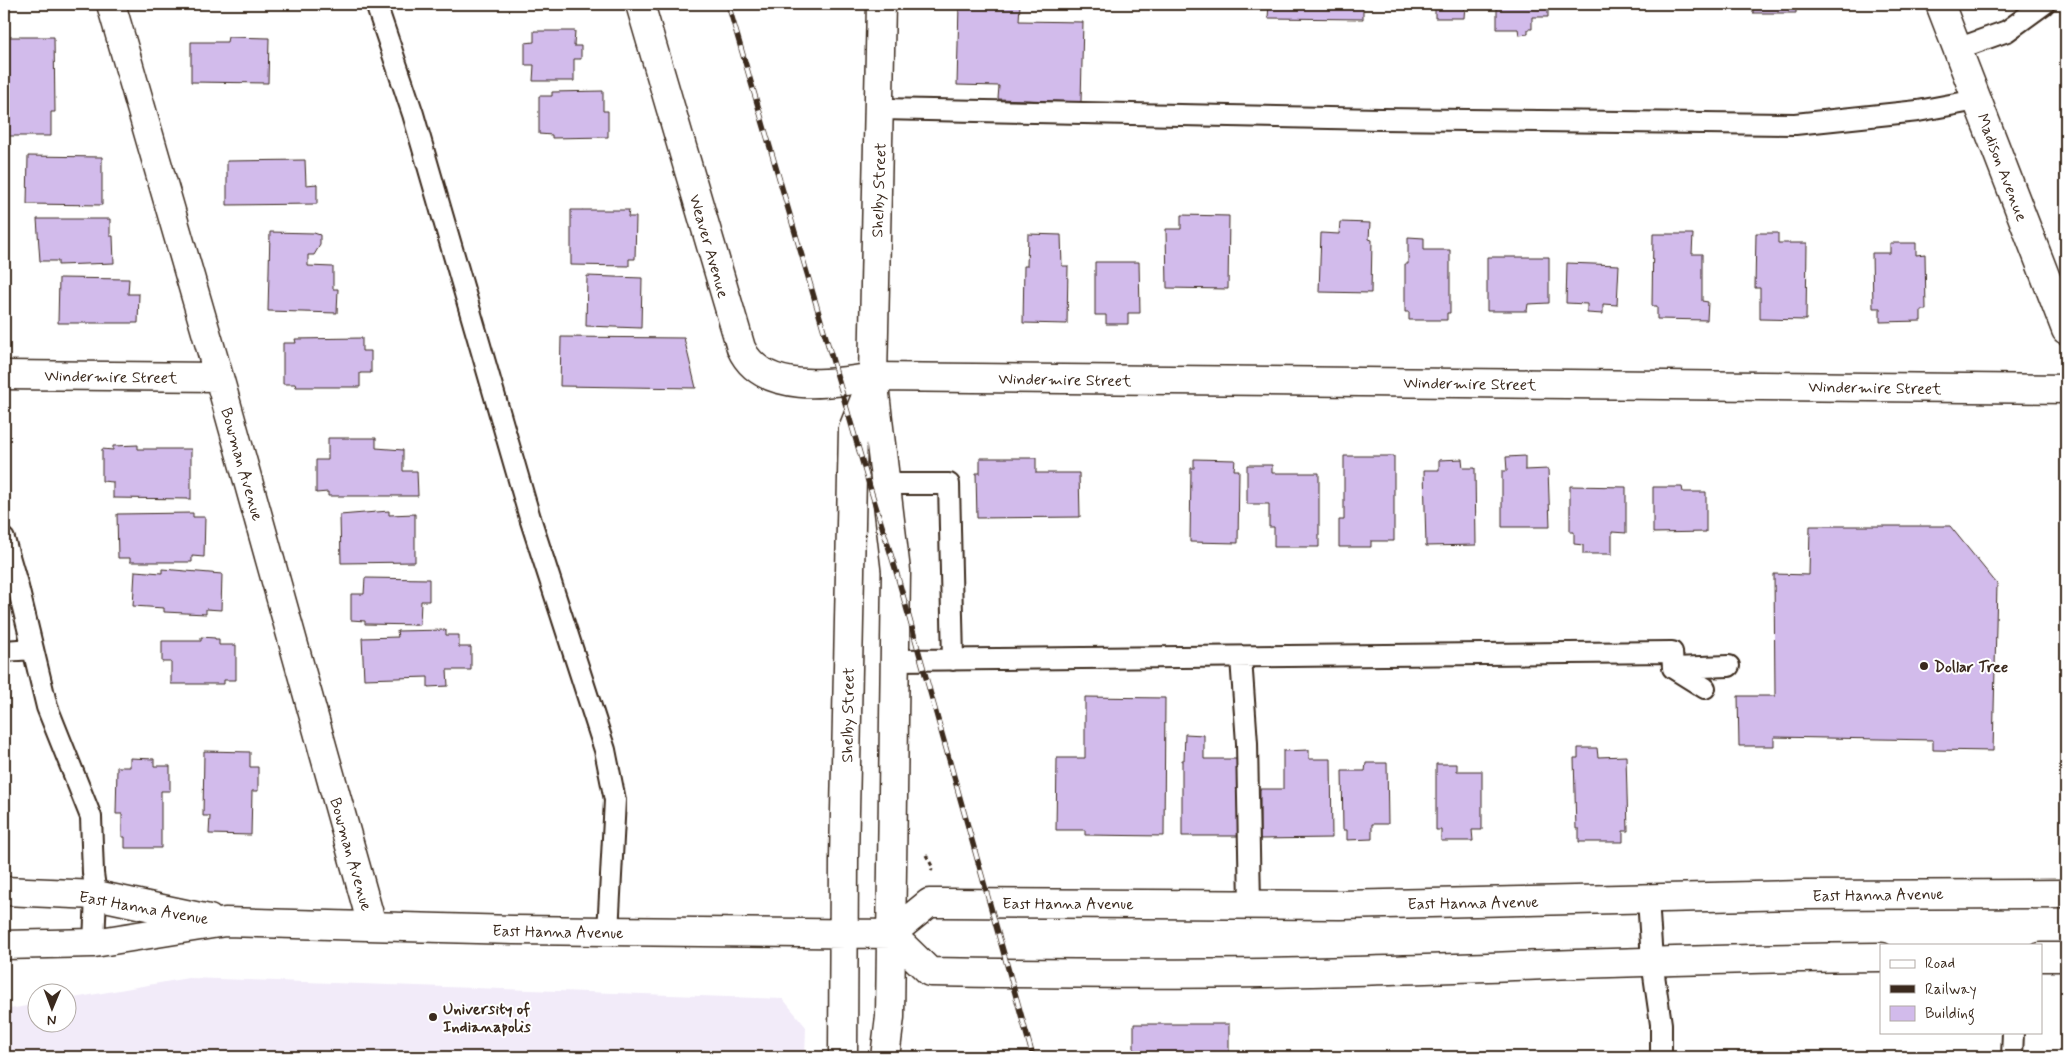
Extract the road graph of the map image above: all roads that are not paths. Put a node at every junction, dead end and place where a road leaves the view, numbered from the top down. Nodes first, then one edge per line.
1 (111, 4) edge
2 (376, 4) edge
3 (640, 4) edge
4 (881, 4) edge
5 (1940, 4) edge
6 (2044, 4) edge
7 (1957, 49) junction
8 (1977, 100) junction
9 (880, 110) junction
10 (2066, 330) edge
11 (4, 375) edge
12 (218, 377) junction
13 (873, 377) junction
14 (2066, 389) edge
15 (886, 484) junction
16 (4, 539) edge
17 (33, 649) junction
18 (4, 651) edge
19 (1241, 658) junction
20 (895, 660) junction
21 (953, 660) junction
22 (1729, 666) dead end
23 (1673, 668) junction
24 (1705, 688) dead end
25 (4, 891) edge
26 (2066, 894) edge
27 (96, 895) junction
28 (1648, 898) junction
29 (1250, 904) junction
30 (225, 922) junction
31 (372, 925) junction
32 (608, 932) junction
33 (844, 933) junction
34 (891, 934) junction
35 (94, 943) junction
36 (4, 945) edge
37 (1880, 957) edge
38 (2042, 957) edge
39 (2066, 957) edge
40 (1652, 961) junction
41 (2013, 1034) edge
42 (843, 1057) edge
43 (885, 1057) edge
44 (1661, 1057) edge
45 (2012, 1057) edge

1 - 12 main road, Bowman Avenue
2 - 32 lane
3 - 13 main road, Weaver Avenue
4 - 9 main road, Shelby Street
5 - 7 main road, Madison Avenue
6 - 7 lane
7 - 8 main road, Madison Avenue
8 - 9 lane
8 - 10 main road, Madison Avenue
9 - 13 main road, Shelby Street
11 - 12 main road, Windermire Street
12 - 31 main road, Bowman Avenue
13 - 14 main road, Windermire Street
13 - 15 main road, Shelby Street
13 - 33 main road, Shelby Street
15 - 20 main road, Shelby Street
15 - 21 lane
16 - 17 lane
17 - 18 lane
17 - 27 lane
19 - 21 lane
19 - 23 lane
19 - 29 lane
20 - 21 lane
20 - 34 main road, Shelby Street
22 - 23 lane
23 - 24 lane
25 - 27 main road, East Hanna Avenue
26 - 28 main road, East Hanna Avenue
27 - 30 main road, East Hanna Avenue
27 - 35 lane
28 - 29 main road, East Hanna Avenue
28 - 40 lane
29 - 34 main road, East Hanna Avenue
30 - 31 main road, East Hanna Avenue
30 - 35 main road, East Hanna Avenue
31 - 32 main road, East Hanna Avenue
32 - 33 main road, East Hanna Avenue
33 - 34 main road, East Hanna Avenue
33 - 42 main road, Shelby Street
34 - 40 main road
34 - 43 main road, Shelby Street
35 - 36 main road, East Hanna Avenue
37 - 40 main road
38 - 39 main road
40 - 44 lane
41 - 45 lane

